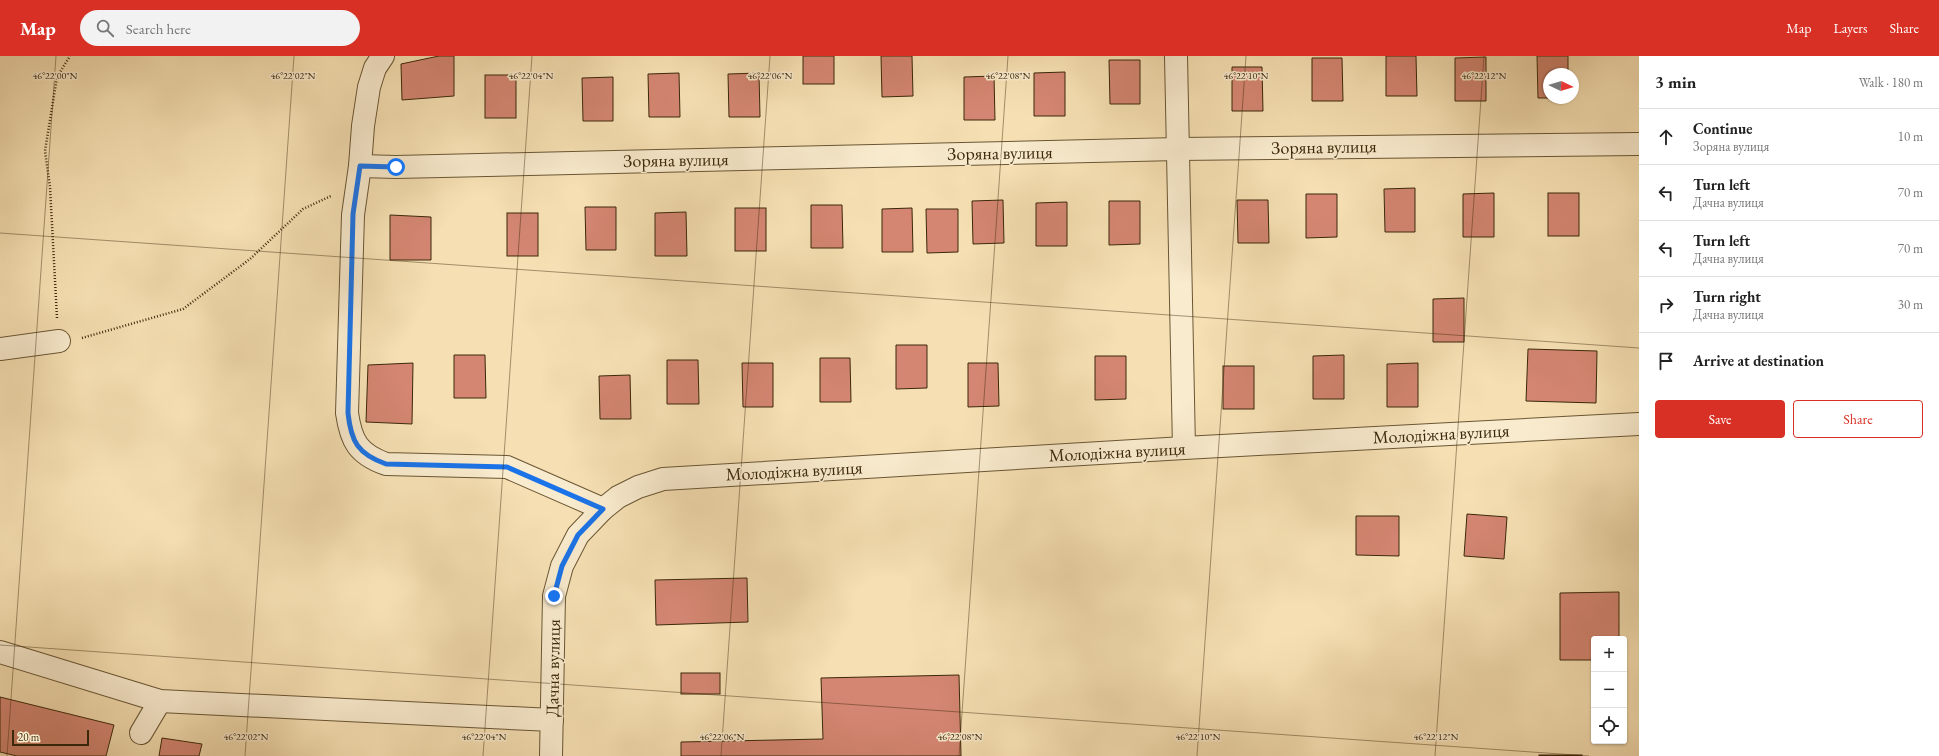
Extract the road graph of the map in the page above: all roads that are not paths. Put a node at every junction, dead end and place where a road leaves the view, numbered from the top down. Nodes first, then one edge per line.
1 (382, 56) edge
2 (1176, 56) edge
3 (1639, 144) edge
4 (1178, 149) junction
5 (360, 166) junction
6 (59, 341) road end
7 (0, 349) edge
8 (1639, 424) edge
9 (1184, 448) junction
10 (603, 509) junction
11 (0, 652) edge
12 (160, 700) junction
13 (552, 720) junction
14 (141, 733) dead end
15 (551, 756) edge

1 - 5 street
2 - 4 street
3 - 4 street, Зоряна вулиця
4 - 5 street, Зоряна вулиця
4 - 9 street
5 - 10 street
6 - 7 street
8 - 9 street, Молодіжна вулиця
9 - 10 street, Молодіжна вулиця
10 - 13 street, Дачна вулиця
11 - 12 street
12 - 13 street
12 - 14 street
13 - 15 street, Дачна вулиця

